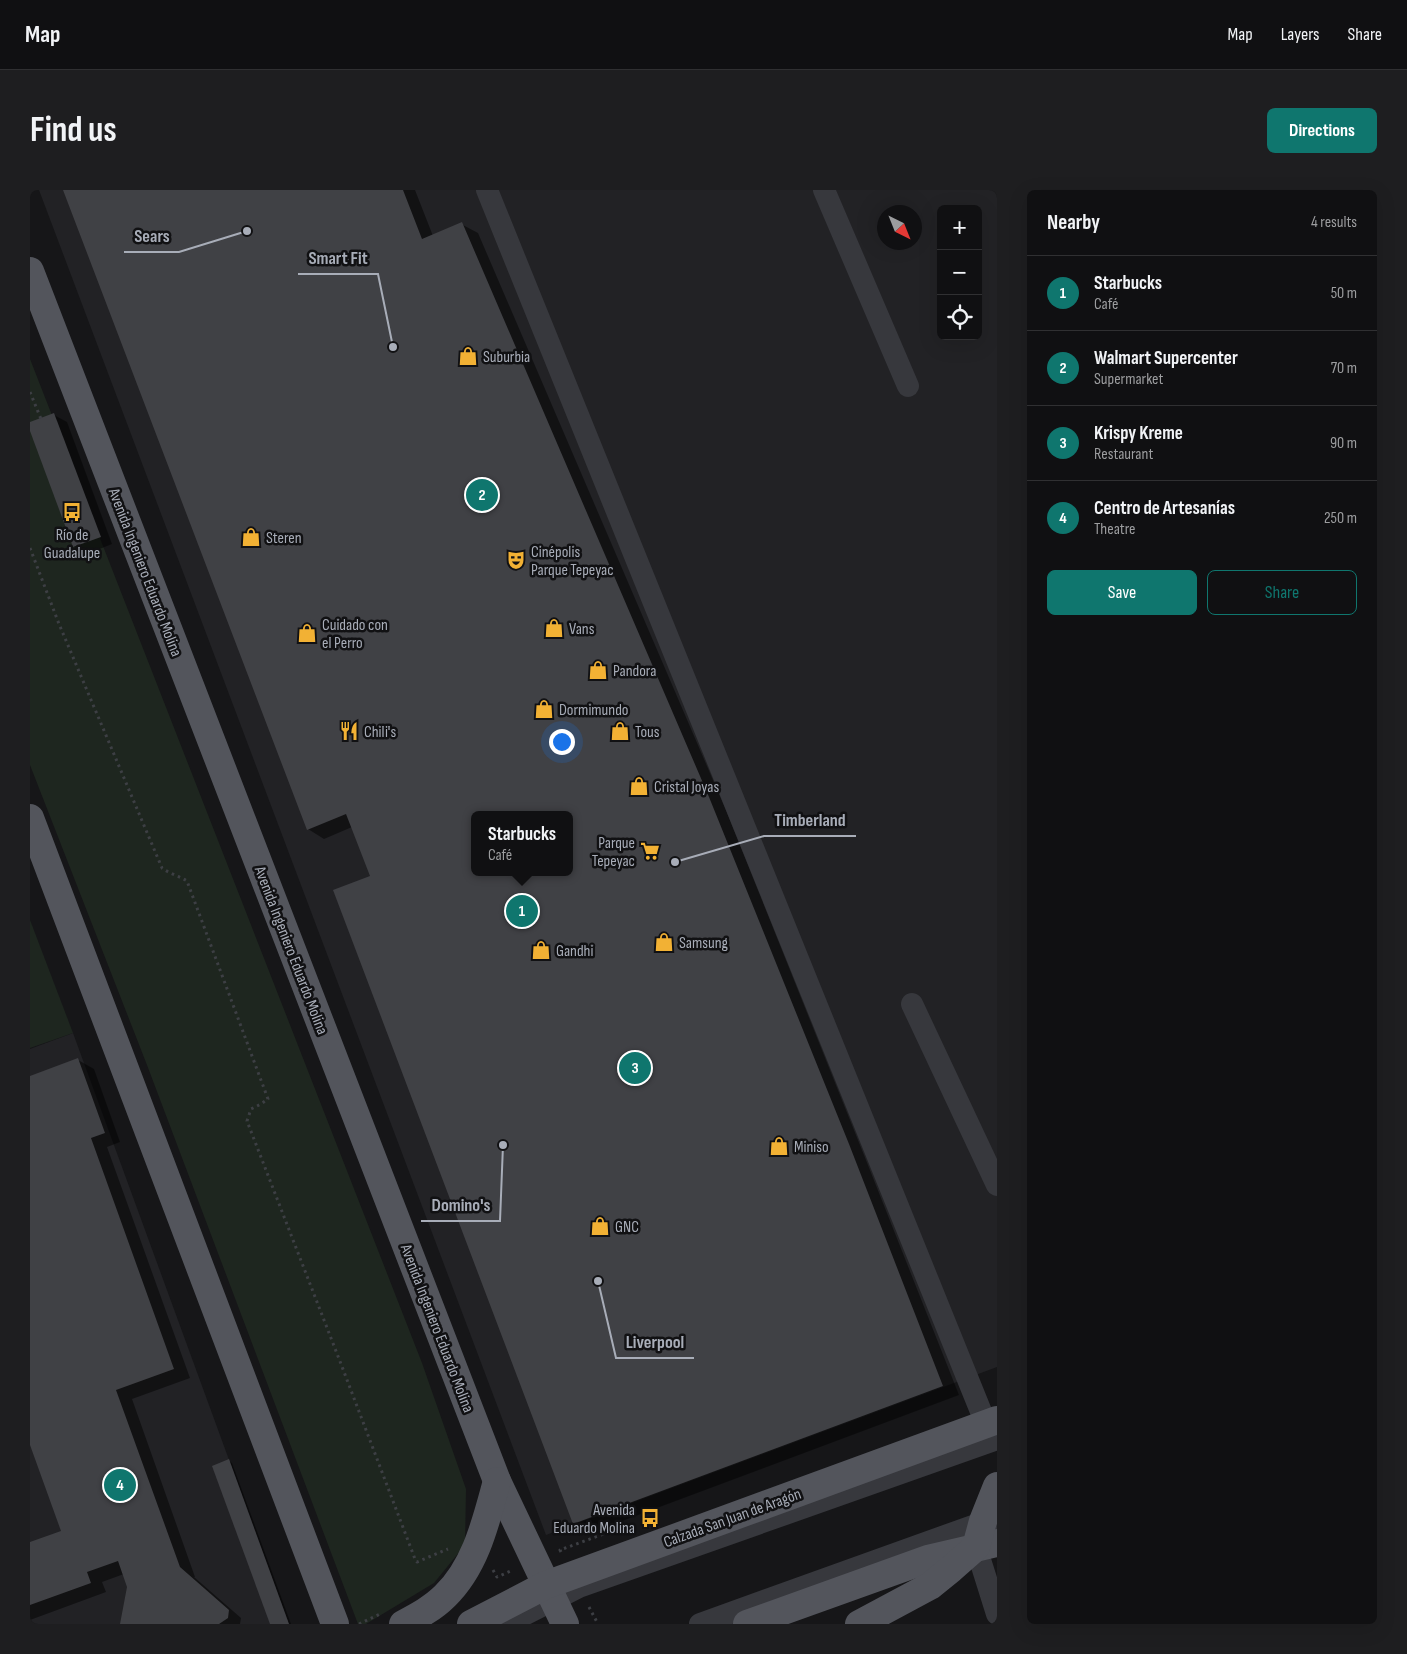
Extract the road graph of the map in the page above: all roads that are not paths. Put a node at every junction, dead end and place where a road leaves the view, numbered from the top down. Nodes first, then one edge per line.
1 (487, 190) edge
2 (824, 190) edge
3 (30, 271) edge
4 (908, 386) dead end
5 (30, 818) edge
6 (912, 1004) dead end
7 (997, 1185) edge
8 (993, 1428) edge
9 (497, 1481) junction
10 (997, 1486) edge
11 (988, 1532) edge
12 (550, 1592) junction
13 (997, 1614) edge
14 (394, 1618) edge
15 (335, 1624) edge
16 (471, 1624) edge
17 (506, 1624) edge
18 (565, 1624) edge
19 (700, 1624) edge
20 (747, 1624) edge
21 (861, 1624) edge

1 - 8 street
2 - 4 street
3 - 9 main road, Avenida Ingeniero Eduardo Molina
5 - 15 main road
6 - 7 street
8 - 12 main road, Calzada San Juan de Aragón
9 - 12 main road, Avenida Ingeniero Eduardo Molina
9 - 14 main road
10 - 11 main road
11 - 13 street
11 - 19 street
11 - 20 main road
11 - 21 main road
12 - 16 main road, Calzada San Juan de Aragón
12 - 17 street
12 - 18 main road, Avenida Ingeniero Eduardo Molina

